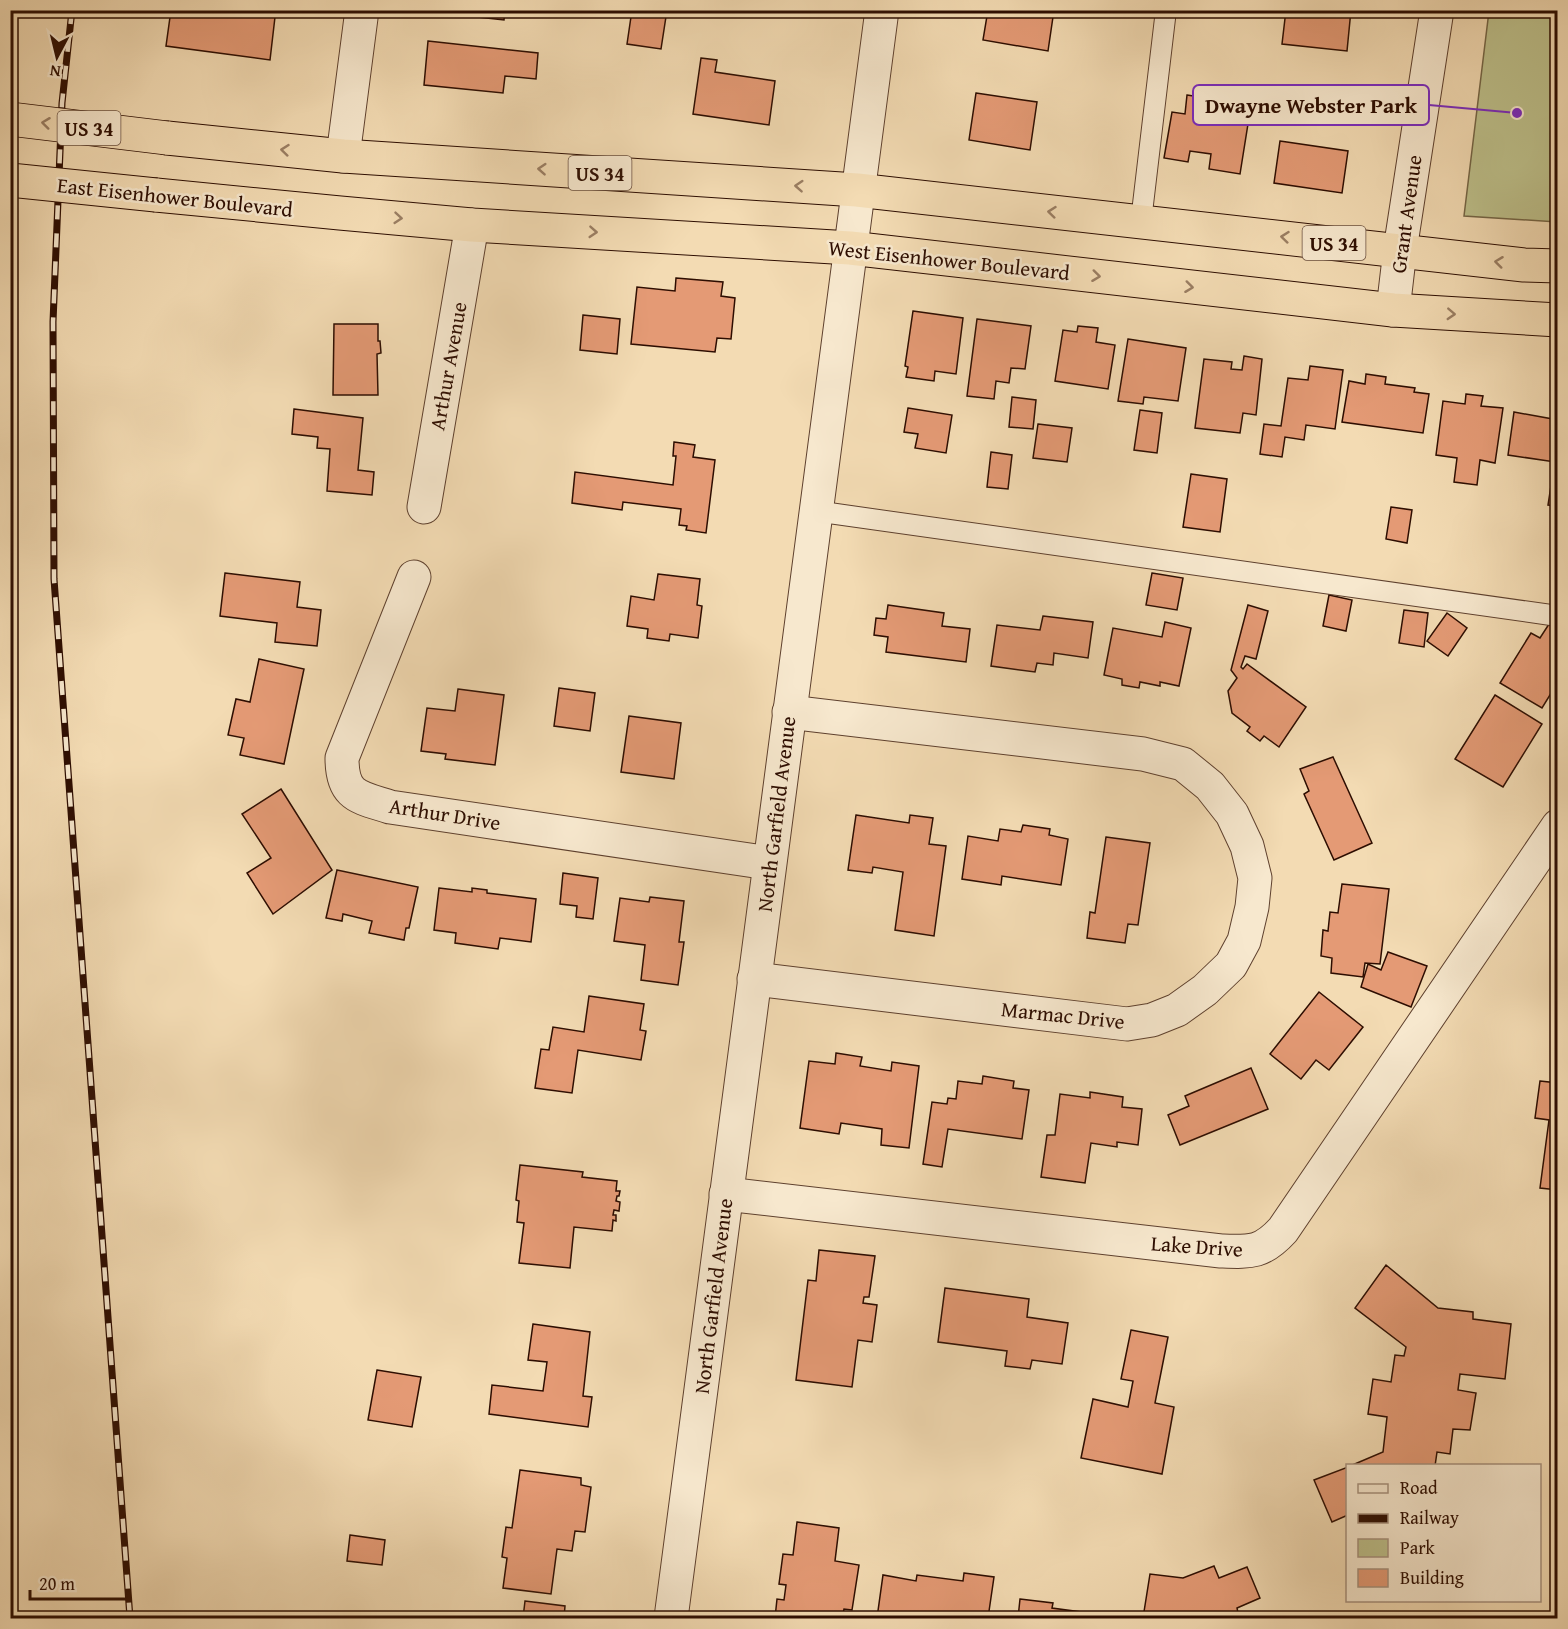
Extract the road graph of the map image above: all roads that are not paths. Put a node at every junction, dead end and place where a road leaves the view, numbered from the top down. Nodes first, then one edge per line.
1 (362, 10) edge
2 (882, 10) edge
3 (1166, 10) edge
4 (1437, 10) edge
5 (10, 119) edge
6 (343, 156) junction
7 (10, 180) edge
8 (857, 190) junction
9 (340, 213) joint
10 (1141, 221) junction
11 (472, 225) junction
12 (850, 248) junction
13 (1400, 250) junction
14 (1557, 266) edge
15 (1393, 310) junction
16 (1557, 320) edge
17 (424, 507) dead end
18 (815, 511) junction
19 (414, 577) dead end
20 (1557, 616) edge
21 (789, 712) junction
22 (1557, 826) edge
23 (769, 863) junction
24 (754, 979) junction
25 (726, 1194) junction
26 (670, 1618) edge

1 - 6 street
2 - 8 street, North Garfield Avenue
3 - 10 lane
4 - 13 street, Grant Avenue
6 -> 5 highway, US 34, bridge
8 -> 6 highway, US 34
7 - 9 highway, East Eisenhower Boulevard, bridge
10 -> 8 highway, US 34
8 - 12 street, North Garfield Avenue
9 -> 11 highway, West Eisenhower Boulevard
13 -> 10 highway, US 34
11 -> 12 highway, West Eisenhower Boulevard
11 - 17 street, Arthur Avenue
12 -> 15 highway, West Eisenhower Boulevard
12 - 18 street, North Garfield Avenue
14 -> 13 highway, US 34
13 - 15 street, Grant Avenue
15 -> 16 highway, West Eisenhower Boulevard
18 - 20 lane
18 - 21 street, North Garfield Avenue
19 - 23 street, Arthur Drive
21 - 23 street, North Garfield Avenue
21 - 24 street, Marmac Drive
22 - 25 street, Lake Drive
23 - 24 street, North Garfield Avenue
24 - 25 street, North Garfield Avenue
25 - 26 street, North Garfield Avenue

